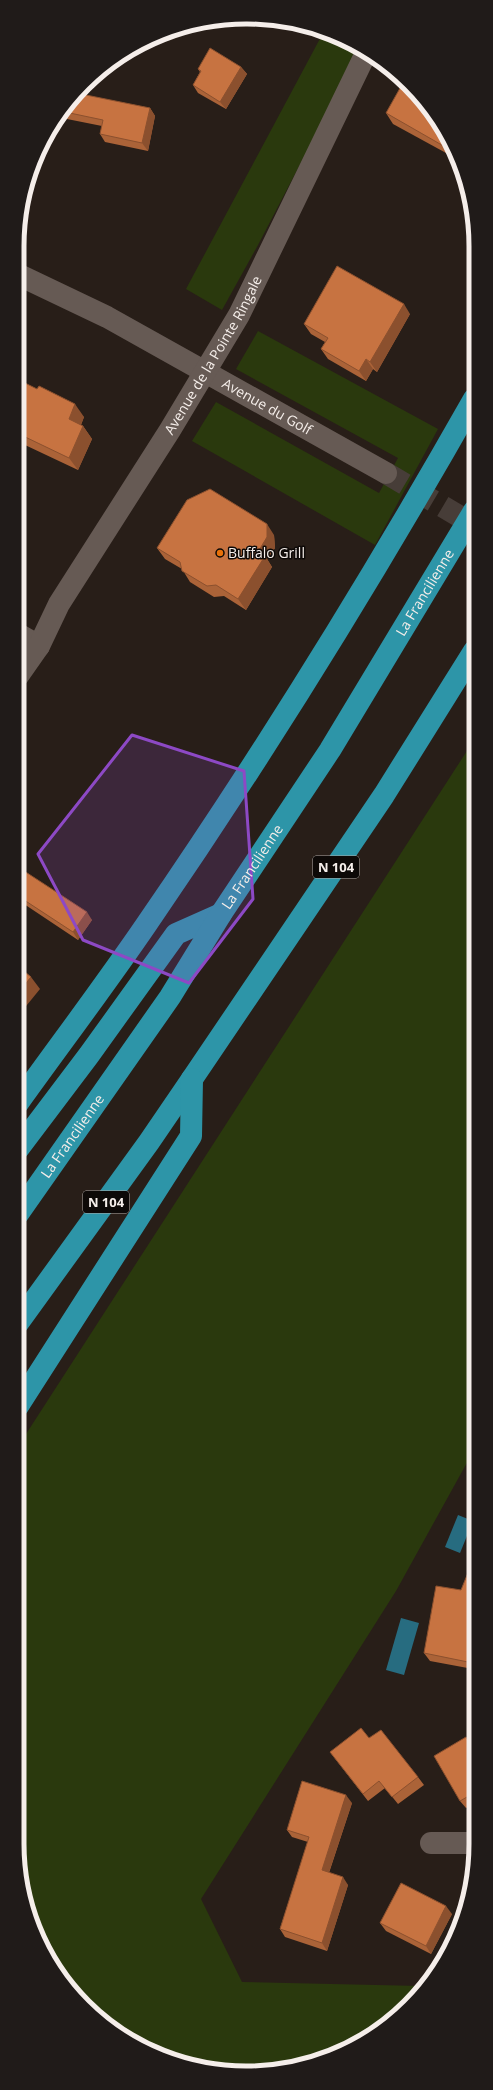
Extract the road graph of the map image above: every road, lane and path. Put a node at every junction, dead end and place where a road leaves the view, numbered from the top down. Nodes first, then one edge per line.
1 (364, 57) edge
2 (24, 277) edge
3 (469, 408) edge
4 (386, 473) tunnel mouth
5 (469, 519) edge
6 (24, 637) edge
7 (39, 646) junction
8 (469, 659) edge
9 (24, 667) edge
10 (221, 914) junction
11 (192, 1079) junction
12 (24, 1095) edge
13 (24, 1141) edge
14 (24, 1205) edge
15 (24, 1315) edge
16 (24, 1397) edge
17 (469, 1843) edge
18 (431, 1844) dead end

1 - 7 street, Avenue de la Pointe Ringale
2 - 4 street, Avenue du Golf
3 - 12 highway
5 - 10 highway, La Francilienne
6 - 7 street
7 - 9 street, Avenue de la Pointe Ringale
8 - 11 highway, N 104
10 - 13 highway
10 - 14 highway, La Francilienne
11 - 15 highway, N 104
11 - 16 highway
17 - 18 street

